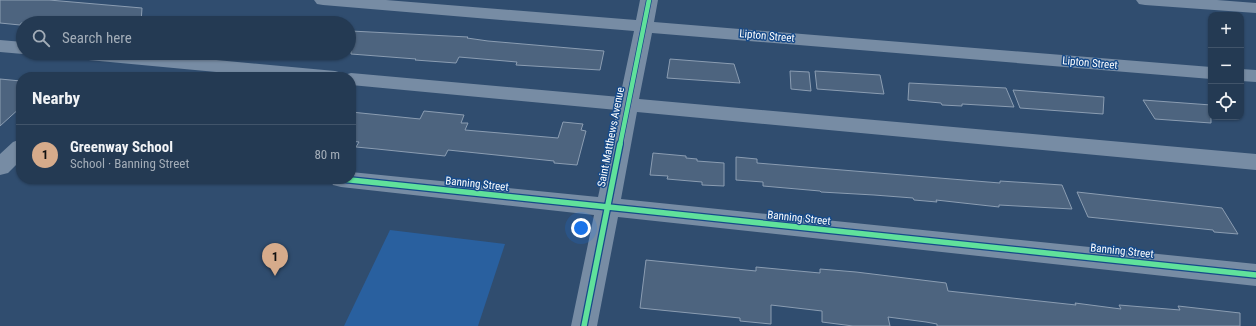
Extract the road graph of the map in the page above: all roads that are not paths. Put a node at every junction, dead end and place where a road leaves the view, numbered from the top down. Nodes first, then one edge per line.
1 (323, 0) edge
2 (649, 0) edge
3 (1145, 0) edge
4 (1256, 8) edge
5 (644, 26) junction
6 (0, 46) edge
7 (16, 47) edge
8 (153, 60) edge
9 (281, 72) edge
10 (1208, 73) edge
11 (1244, 75) edge
12 (1256, 76) edge
13 (356, 78) edge
14 (628, 104) junction
15 (0, 144) edge
16 (16, 146) edge
17 (16, 151) edge
18 (1256, 162) edge
19 (0, 167) edge
20 (356, 181) edge
21 (608, 208) junction
22 (1256, 275) edge
23 (584, 326) edge

1 - 5 street, Lipton Street
2 - 5 street, Saint Matthews Avenue
3 - 4 street
5 - 10 street, Lipton Street
5 - 14 street, Saint Matthews Avenue
6 - 7 street
8 - 9 street
11 - 12 street
13 - 14 street
14 - 18 street
14 - 21 street, Saint Matthews Avenue
15 - 16 street
17 - 19 street
20 - 21 street, Banning Street
21 - 22 street, Banning Street
21 - 23 street, Saint Matthews Avenue

